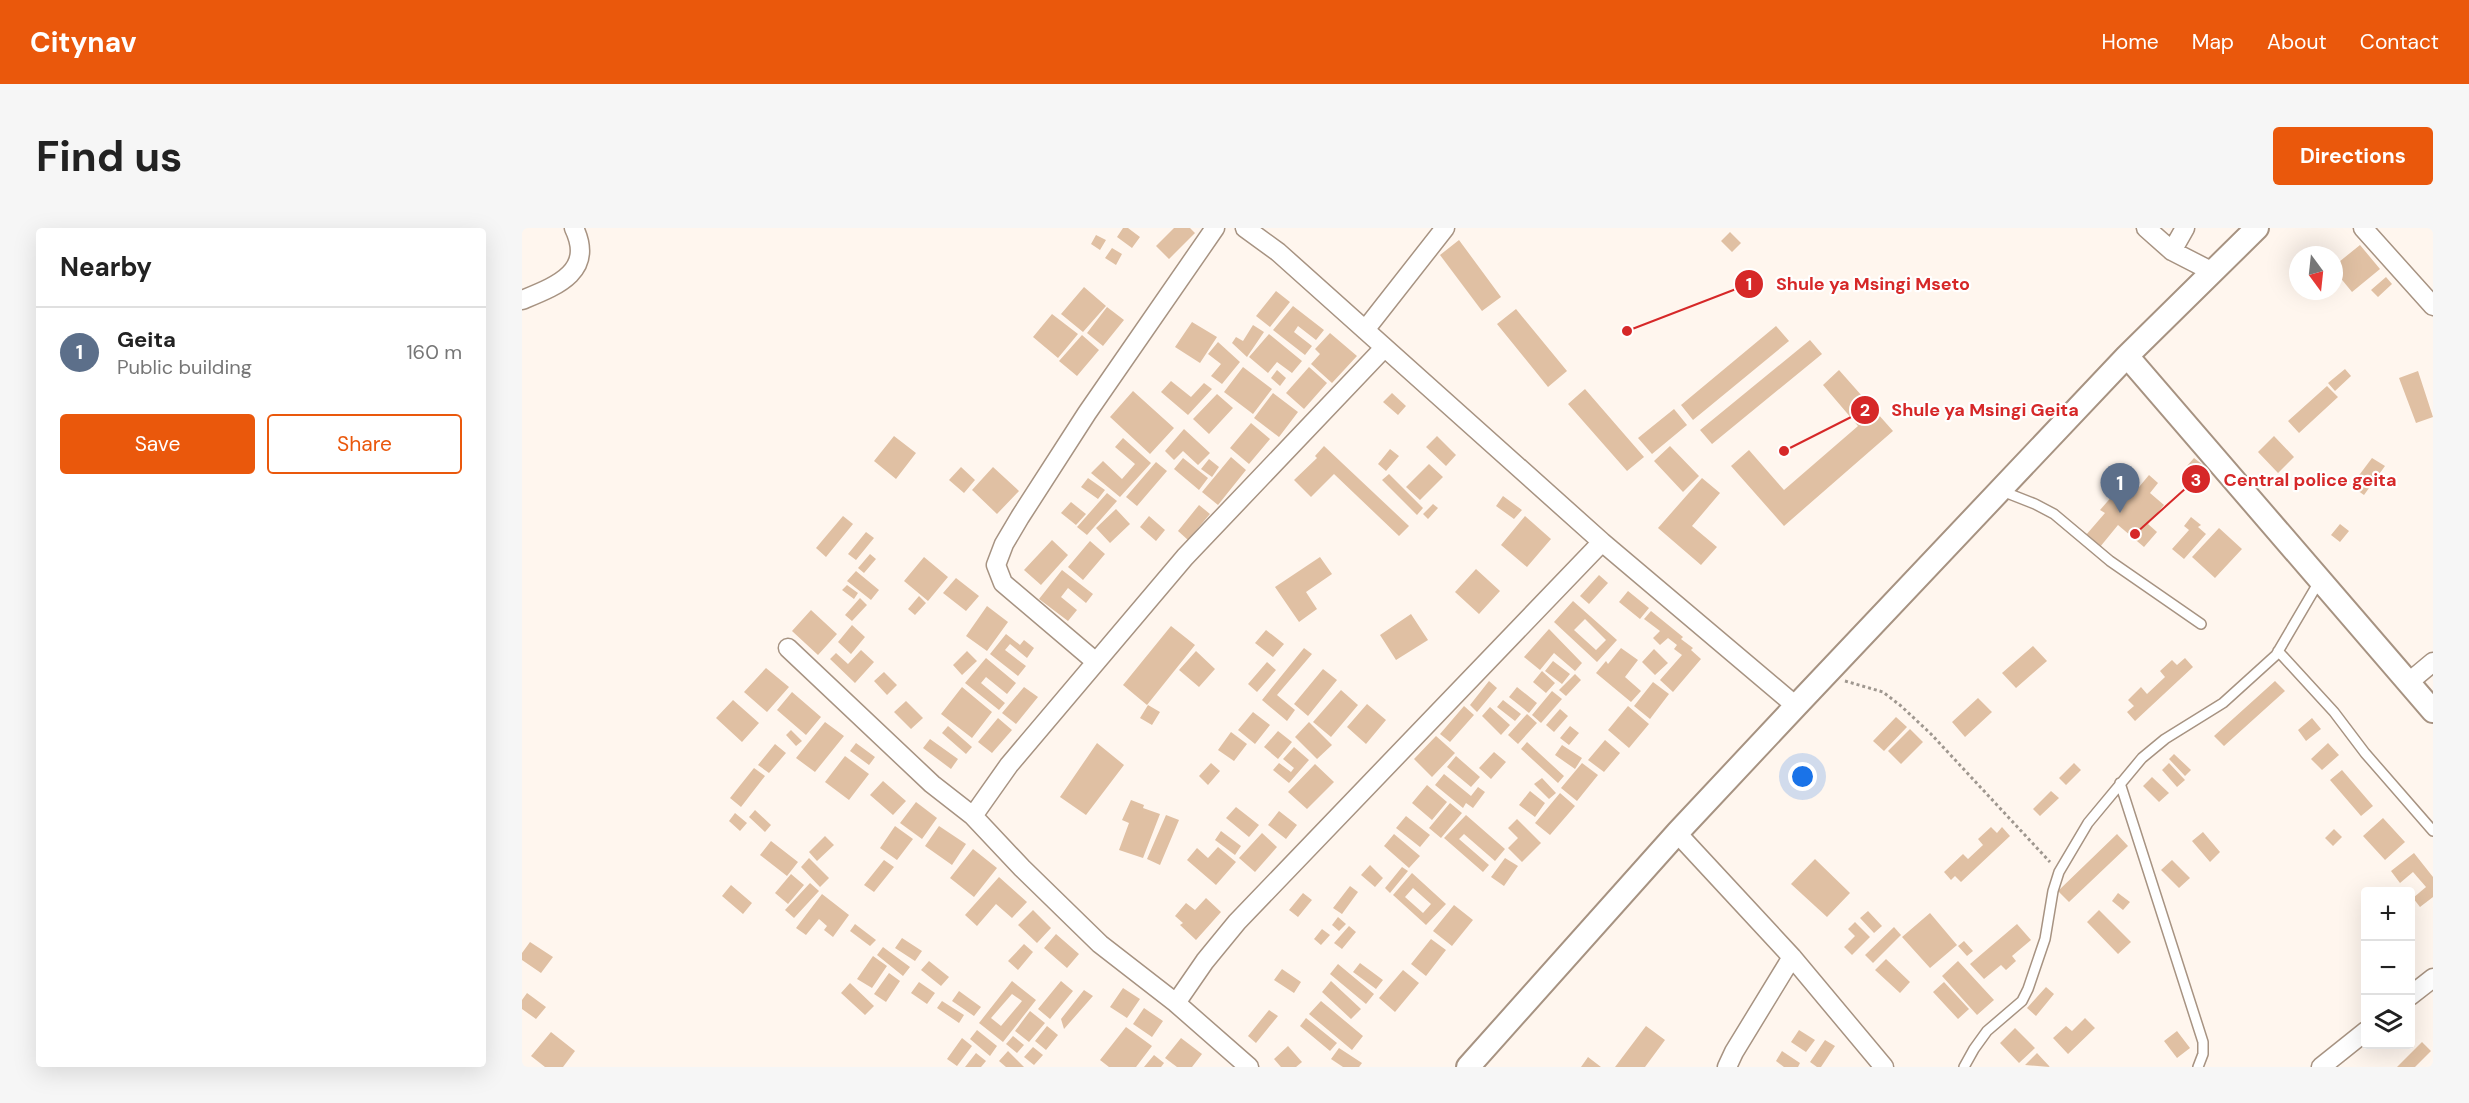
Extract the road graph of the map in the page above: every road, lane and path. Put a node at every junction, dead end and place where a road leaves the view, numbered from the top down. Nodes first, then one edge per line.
1 (574, 228) edge
2 (1215, 228) edge
3 (1245, 228) edge
4 (1445, 228) edge
5 (2146, 228) edge
6 (2185, 228) edge
7 (2257, 228) edge
8 (2363, 228) edge
9 (2172, 251) junction
10 (2211, 271) junction
11 (522, 300) edge
12 (2433, 306) edge
13 (1365, 330) junction
14 (1384, 348) junction
15 (2127, 356) junction
16 (2000, 490) junction
17 (1602, 542) junction
18 (2320, 580) junction
19 (2201, 624) dead end
20 (788, 648) dead end
21 (2278, 651) junction
22 (1096, 662) junction
23 (2433, 662) edge
24 (1826, 675) junction
25 (2409, 682) junction
26 (1796, 706) junction
27 (2433, 711) edge
28 (2120, 783) junction
29 (973, 816) junction
30 (2433, 831) edge
31 (1677, 833) junction
32 (2059, 872) junction
33 (1792, 957) junction
34 (2433, 978) edge
35 (2411, 995) edge
36 (1176, 1003) junction
37 (2361, 1035) edge
38 (1249, 1067) edge
39 (1468, 1067) edge
40 (1727, 1067) edge
41 (1884, 1067) edge
42 (1964, 1067) edge
43 (2198, 1067) edge
44 (2321, 1067) edge

1 - 11 street
2 - 22 street
3 - 13 street
4 - 13 street
5 - 9 street
6 - 9 street
7 - 10 street
8 - 12 street
9 - 10 street
10 - 15 street
13 - 14 street
14 - 17 street
14 - 22 street
15 - 16 street
15 - 18 street
16 - 19 lane
16 - 24 street
17 - 26 street
17 - 36 street
18 - 21 lane
18 - 25 street
20 - 29 street
21 - 28 lane
21 - 30 lane
22 - 29 street
23 - 25 street
24 - 26 street
24 - 32 path
25 - 27 street
26 - 31 street
28 - 32 lane
28 - 43 lane
29 - 36 street
31 - 33 street
31 - 39 street
32 - 42 lane
33 - 40 street
33 - 41 street
34 - 35 street
36 - 38 street
37 - 44 street

